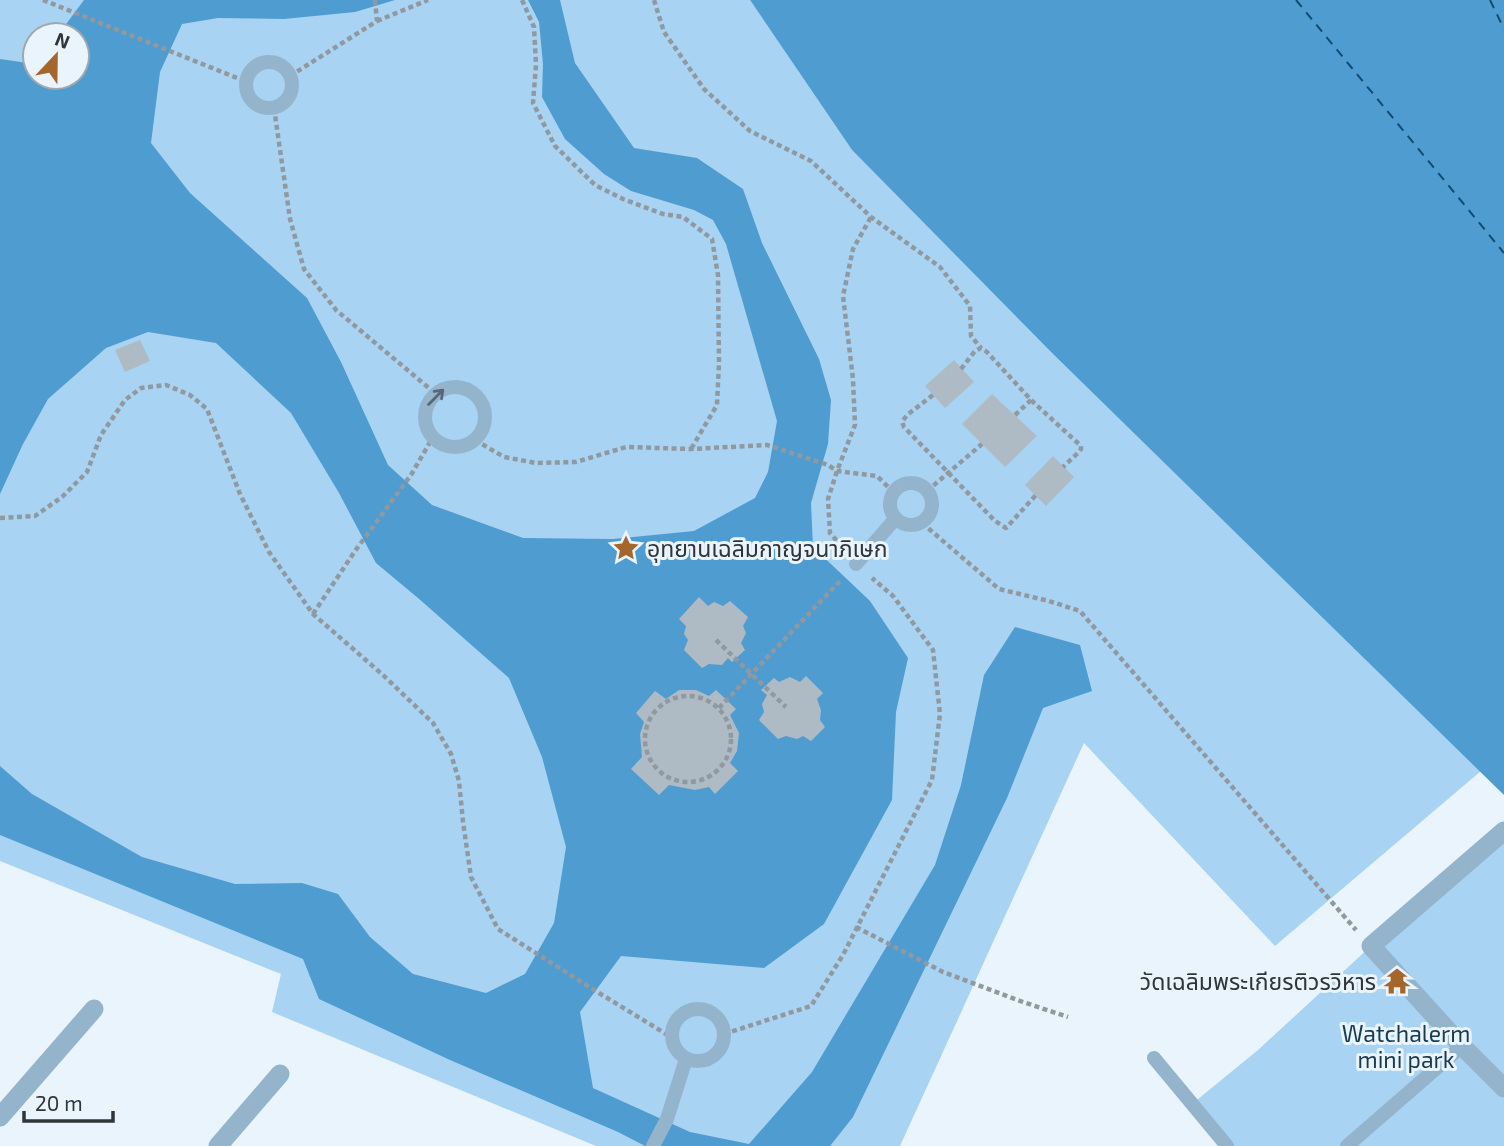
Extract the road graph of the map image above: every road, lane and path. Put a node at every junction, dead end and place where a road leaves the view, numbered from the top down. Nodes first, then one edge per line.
1 (43, 0) edge
2 (375, 0) edge
3 (428, 0) edge
4 (522, 0) edge
5 (654, 0) edge
6 (377, 21) junction
7 (290, 76) junction
8 (247, 82) junction
9 (274, 108) junction
10 (871, 217) junction
11 (981, 348) junction
12 (961, 369) dead end
13 (436, 394) junction
14 (933, 395) dead end
15 (1031, 400) junction
16 (1015, 415) dead end
17 (433, 437) junction
18 (475, 440) junction
19 (982, 444) dead end
20 (691, 449) junction
21 (1063, 467) dead end
22 (837, 471) junction
23 (949, 472) junction
24 (927, 491) junction
25 (893, 492) junction
26 (1036, 495) dead end
27 (0, 518) edge
28 (895, 519) junction
29 (922, 523) junction
30 (856, 564) junction
31 (313, 614) junction
32 (716, 639) dead end
33 (752, 675) junction
34 (786, 707) dead end
35 (719, 708) junction
36 (1504, 831) edge
37 (856, 928) junction
38 (1371, 946) junction
39 (93, 1009) dead end
40 (1068, 1017) dead end
41 (724, 1034) junction
42 (671, 1037) junction
43 (1462, 1045) junction
44 (1154, 1058) dead end
45 (686, 1059) junction
46 (280, 1074) dead end
47 (1504, 1088) edge
48 (0, 1118) edge
49 (218, 1146) edge
50 (653, 1146) edge
51 (1227, 1146) edge
52 (1347, 1146) edge

1 - 8 path
2 - 6 path
3 - 6 path
4 - 20 path
5 - 10 path
6 - 7 path
7 - 8 lane
7 - 9 lane
8 - 9 lane
9 - 13 path
10 - 11 path
10 - 22 path
11 - 12 path
11 - 15 path
17 -> 13 lane
13 - 18 lane
14 - 23 path
15 - 16 path
15 - 21 path
17 - 18 lane
17 - 31 path
18 - 20 path
19 - 23 path
20 - 22 path
22 - 25 path
22 - 30 path
23 - 24 path
23 - 26 path
24 - 25 lane
24 - 29 lane
25 - 28 lane
27 - 31 path
28 - 29 lane
28 - 30 lane
29 - 38 path
30 - 33 path
30 - 37 path
31 - 42 path
32 - 33 path
33 - 34 path
33 - 35 path
35 - 35 path
36 - 38 street
37 - 40 path
37 - 41 path
38 - 43 street
39 - 48 street
41 - 42 lane
41 - 45 lane
42 - 45 lane
43 - 47 street
43 - 52 lane
44 - 51 lane
45 - 50 lane
46 - 49 street

